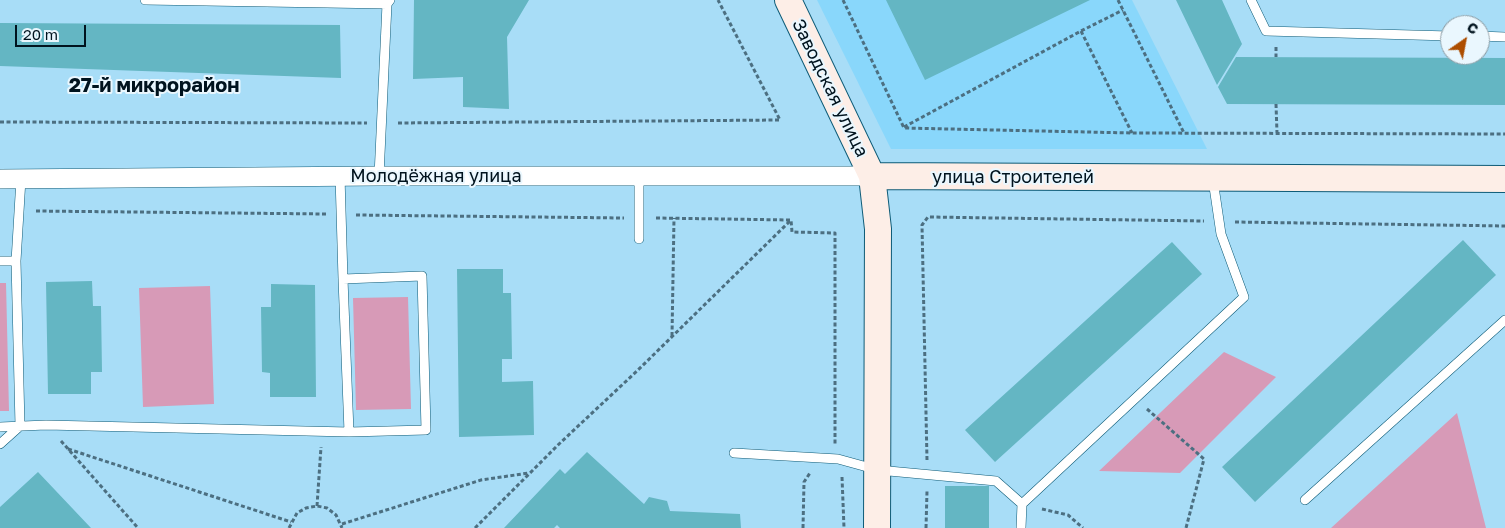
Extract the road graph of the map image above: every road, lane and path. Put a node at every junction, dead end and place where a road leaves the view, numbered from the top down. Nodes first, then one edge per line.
1 (145, 0) edge
2 (718, 0) edge
3 (788, 0) edge
4 (842, 0) edge
5 (1118, 0) edge
6 (1251, 0) edge
7 (389, 2) edge
8 (1123, 10) junction
9 (1081, 31) junction
10 (1440, 36) edge
11 (1490, 36) edge
12 (1505, 37) edge
13 (1276, 104) dead end
14 (780, 120) dead end
15 (904, 128) junction
16 (1132, 133) junction
17 (1184, 133) junction
18 (1277, 133) junction
19 (1505, 134) edge
20 (340, 176) junction
21 (379, 176) junction
22 (639, 176) junction
23 (872, 176) junction
24 (1213, 178) junction
25 (0, 179) edge
26 (21, 179) junction
27 (1505, 179) edge
28 (19, 211) junction
29 (341, 214) junction
30 (928, 217) dead end
31 (639, 218) junction
32 (674, 218) junction
33 (791, 220) junction
34 (639, 239) dead end
35 (0, 261) edge
36 (16, 261) junction
37 (343, 279) junction
38 (1505, 320) edge
39 (672, 336) junction
40 (1135, 399) junction
41 (46, 425) junction
42 (20, 426) junction
43 (0, 428) edge
44 (322, 432) junction
45 (349, 432) junction
46 (834, 442) junction
47 (0, 444) edge
48 (68, 449) junction
49 (734, 453) dead end
50 (822, 458) junction
51 (838, 459) junction
52 (878, 470) junction
53 (530, 473) junction
54 (927, 475) junction
55 (1305, 500) dead end
56 (1022, 504) junction
57 (317, 506) junction
58 (291, 522) junction
59 (342, 526) edge
60 (138, 528) edge
61 (290, 528) edge
62 (475, 528) edge
63 (803, 528) edge
64 (844, 528) edge
65 (877, 528) edge
66 (926, 528) edge
67 (1021, 528) edge
68 (1083, 528) edge
69 (1186, 528) edge

1 - 7 lane
2 - 14 path
3 - 23 street, Заводская улица
4 - 15 path
5 - 8 path
6 - 10 lane
7 - 21 lane
8 - 9 path
8 - 17 path
9 - 15 path
9 - 16 path
11 - 12 lane
13 - 18 path
15 - 16 path
16 - 17 path
17 - 18 path
18 - 19 path
20 - 21 street, Молодёжная улица
20 - 26 street, Молодёжная улица
20 - 29 lane
21 - 22 street, Молодёжная улица
22 - 23 street, Молодёжная улица
22 - 31 lane
23 - 24 street, улица Строителей
23 - 52 street
24 - 27 street, улица Строителей
24 - 40 lane
25 - 26 street, Молодёжная улица
26 - 28 lane
28 - 29 path
28 - 36 lane
29 - 31 path
29 - 37 lane
30 - 54 path
31 - 32 path
31 - 34 lane
32 - 33 path
32 - 39 path
33 - 39 path
33 - 46 path
35 - 36 lane
36 - 42 lane
37 - 45 lane
37 - 45 lane
38 - 55 lane
39 - 53 path
40 - 56 lane
40 - 69 path
41 - 42 lane
41 - 44 lane
41 - 48 path
42 - 43 lane
42 - 47 lane
44 - 45 lane
44 - 57 path
46 - 50 path
46 - 51 path
48 - 58 path
48 - 60 path
49 - 50 lane
50 - 51 lane
50 - 63 path
51 - 52 lane
51 - 64 path
52 - 54 lane
52 - 65 street
53 - 59 path
53 - 62 path
54 - 56 lane
54 - 66 path
56 - 67 lane
56 - 68 path
57 - 58 path
57 - 59 path
58 - 61 path

